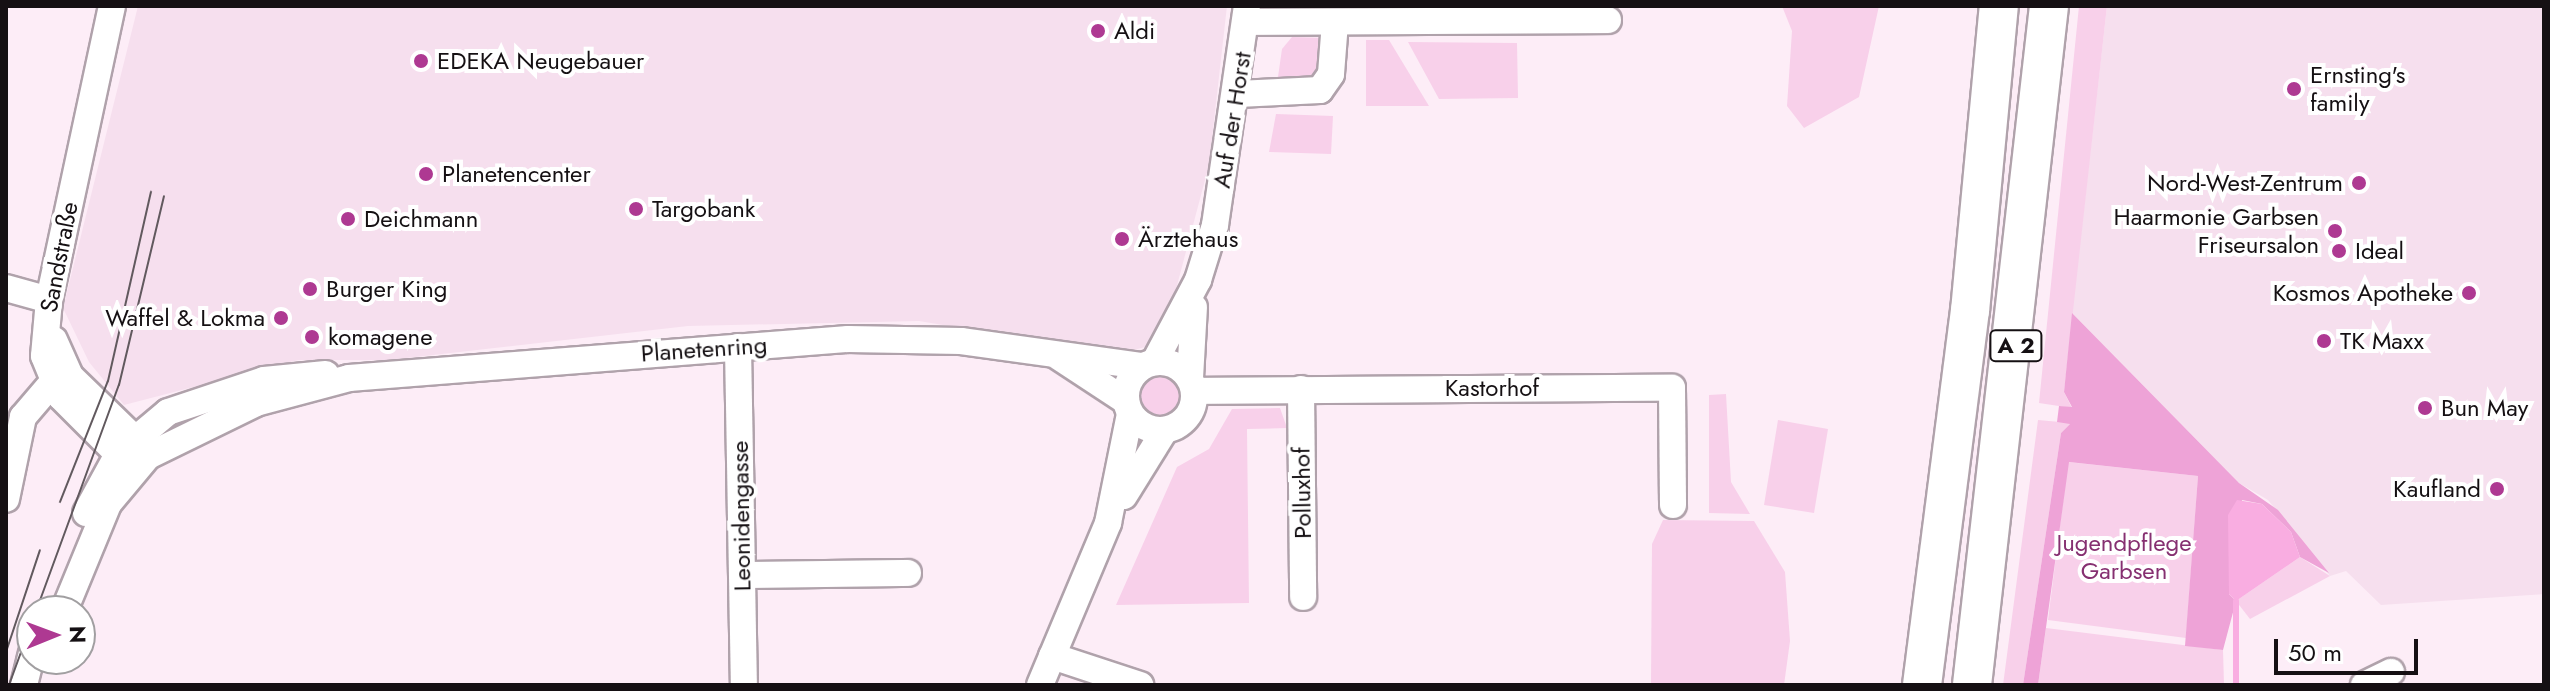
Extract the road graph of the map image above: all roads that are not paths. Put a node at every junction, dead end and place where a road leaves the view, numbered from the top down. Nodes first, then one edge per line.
1 (112, 6) edge
2 (1999, 6) edge
3 (2049, 6) edge
4 (1247, 14) edge
5 (1608, 20) dead end
6 (1335, 22) junction
7 (1238, 94) junction
8 (1198, 280) junction
9 (6, 288) edge
10 (48, 311) junction
11 (738, 347) junction
12 (1059, 356) junction
13 (1148, 364) junction
14 (52, 383) junction
15 (1192, 385) junction
16 (1301, 389) junction
17 (1128, 407) junction
18 (1165, 430) junction
19 (131, 451) junction
20 (6, 499) edge
21 (1673, 505) dead end
22 (1108, 523) junction
23 (908, 573) dead end
24 (742, 575) junction
25 (53, 595) edge
26 (70, 595) edge
27 (1303, 597) dead end
28 (1052, 656) junction
29 (2391, 672) dead end
30 (744, 685) edge
31 (1040, 685) edge
32 (1140, 685) edge
33 (1922, 685) edge
34 (1972, 685) edge
35 (2364, 685) edge

1 - 10 street, Sandstraße
2 - 33 highway, A 2
3 - 34 highway, A 2
4 - 6 street
4 - 7 street, Auf der Horst
5 - 6 street
6 - 7 street
7 - 8 street, Auf der Horst
8 - 13 street, Auf der Horst
8 - 15 street, Auf der Horst
9 - 10 street
10 - 14 street, Sandstraße
10 - 19 street
11 - 12 street, Planetenring
11 - 19 street, Planetenring
11 - 24 street, Leonidengasse
12 - 13 street, Planetenring
12 - 17 street, Planetenring
13 - 15 street, Planetenring
13 - 17 street, Auf der Horst
14 - 19 street
14 - 20 street
15 - 16 street, Kastorhof
15 - 18 street
16 - 21 street, Kastorhof
16 - 27 street, Polluxhof
17 - 18 street, Planetenring
17 - 22 street
18 - 22 street
19 - 25 street
19 - 26 street, Planetenring
22 - 28 street
23 - 24 street
24 - 30 street, Leonidengasse
28 - 31 street
28 - 32 street
29 - 35 street

